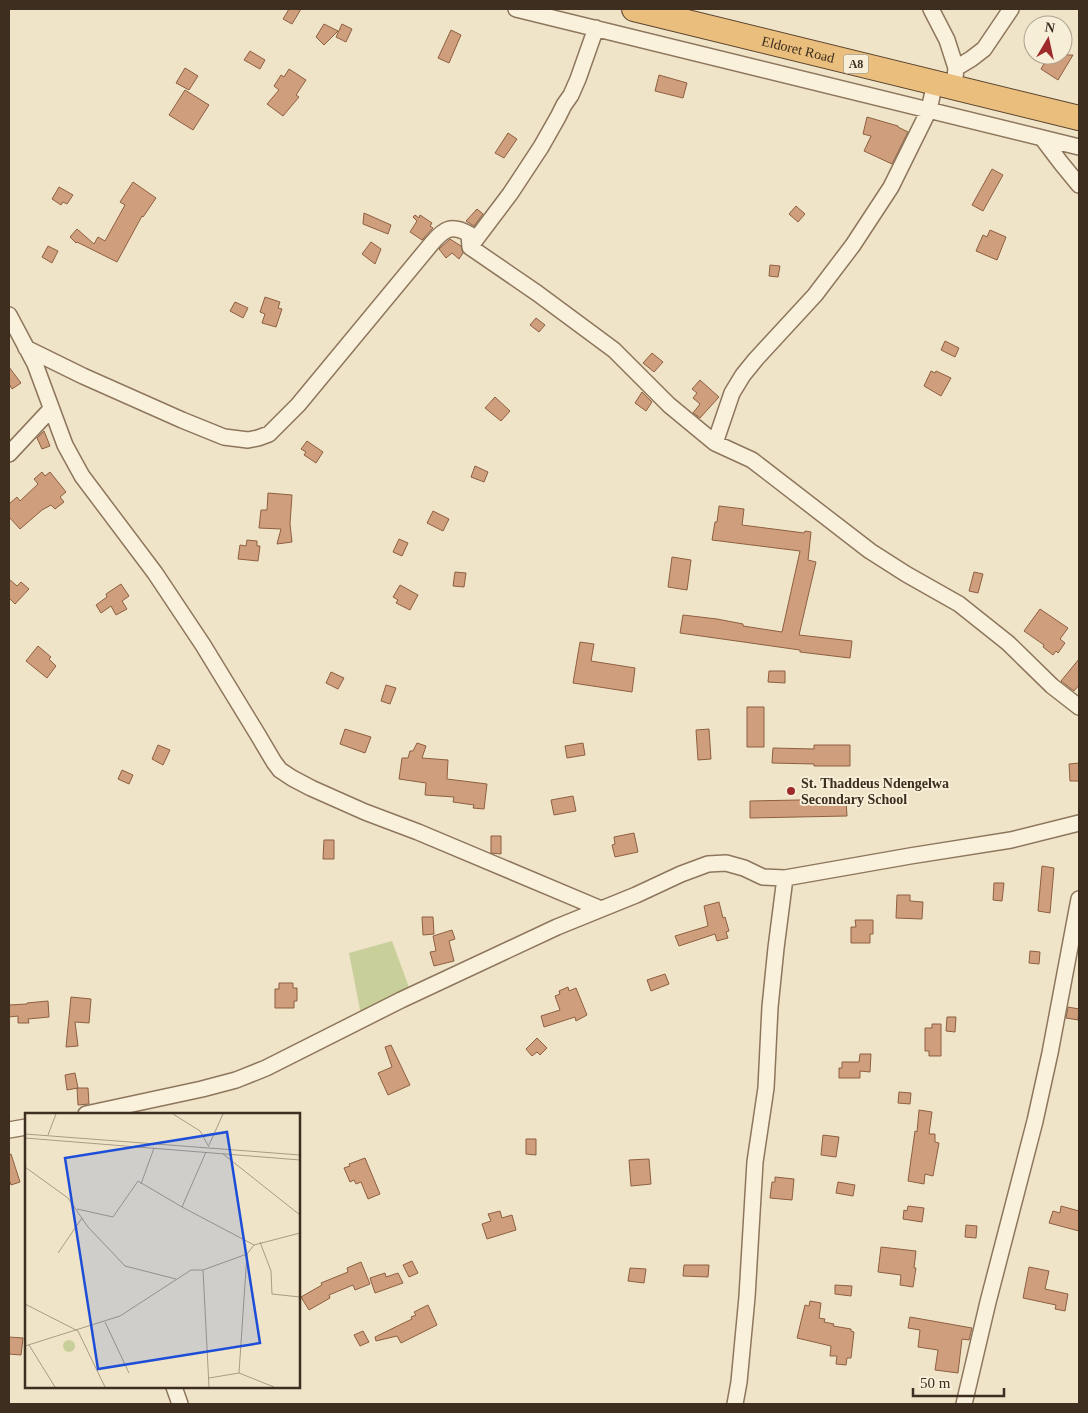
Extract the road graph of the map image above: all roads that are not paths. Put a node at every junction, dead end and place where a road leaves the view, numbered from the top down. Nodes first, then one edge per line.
1 (516, 9) edge
2 (634, 9) edge
3 (931, 9) edge
4 (1011, 9) edge
5 (596, 28) junction
6 (948, 79) junction
7 (929, 110) junction
8 (1079, 118) edge
9 (1042, 138) junction
10 (1079, 146) edge
11 (1079, 185) edge
12 (470, 247) junction
13 (9, 314) edge
14 (26, 348) junction
15 (51, 409) junction
16 (715, 443) junction
17 (9, 454) edge
18 (1079, 708) edge
19 (1079, 823) edge
20 (785, 878) junction
21 (1079, 899) edge
22 (601, 909) junction
23 (94, 1113) edge
24 (25, 1127) edge
25 (9, 1130) edge
26 (174, 1388) edge
27 (180, 1404) edge
28 (735, 1404) edge
29 (964, 1404) edge

1 - 5 street
2 - 6 highway, Eldoret Road / A8
3 - 6 street
4 - 6 street
5 - 7 street
5 - 12 street
6 - 7 street
6 - 8 highway, Eldoret Road / A8
7 - 9 street
7 - 16 street
9 - 10 street
9 - 11 street
12 - 14 street
12 - 16 street
13 - 14 street
14 - 15 street
15 - 17 street
15 - 22 street
16 - 18 street
19 - 20 street
20 - 22 street
20 - 28 street
21 - 29 street
22 - 23 street
24 - 25 street
26 - 27 street

